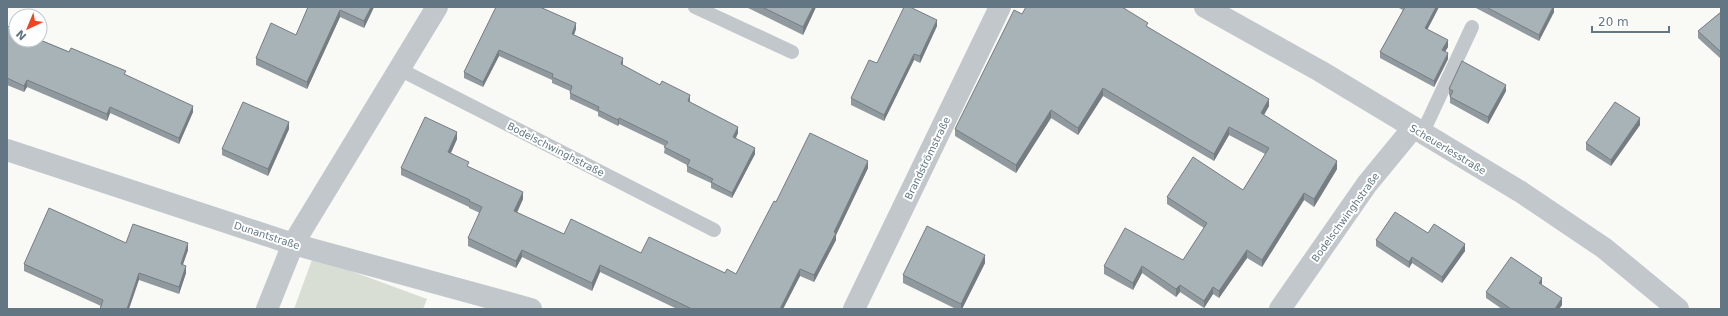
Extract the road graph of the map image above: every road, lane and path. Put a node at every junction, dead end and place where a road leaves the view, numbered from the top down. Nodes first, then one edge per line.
1 (437, 7) edge
2 (695, 7) edge
3 (1000, 7) edge
4 (1205, 7) edge
5 (1472, 27) dead end
6 (792, 52) dead end
7 (399, 69) junction
8 (1418, 131) junction
9 (7, 150) edge
10 (714, 230) dead end
11 (293, 244) junction
12 (267, 309) edge
13 (531, 309) edge
14 (854, 309) edge
15 (1280, 309) edge
16 (1678, 309) edge

1 - 7 street
2 - 6 lane
3 - 14 street, Brandströmstraße
4 - 8 street, Scheuerlesstraße
5 - 8 lane
7 - 10 lane, Bodelschwinghstraße
7 - 11 street
8 - 15 street, Bodelschwinghstraße
8 - 16 street, Scheuerlesstraße
9 - 11 street, Dunantstraße
11 - 12 street
11 - 13 street, Dunantstraße

